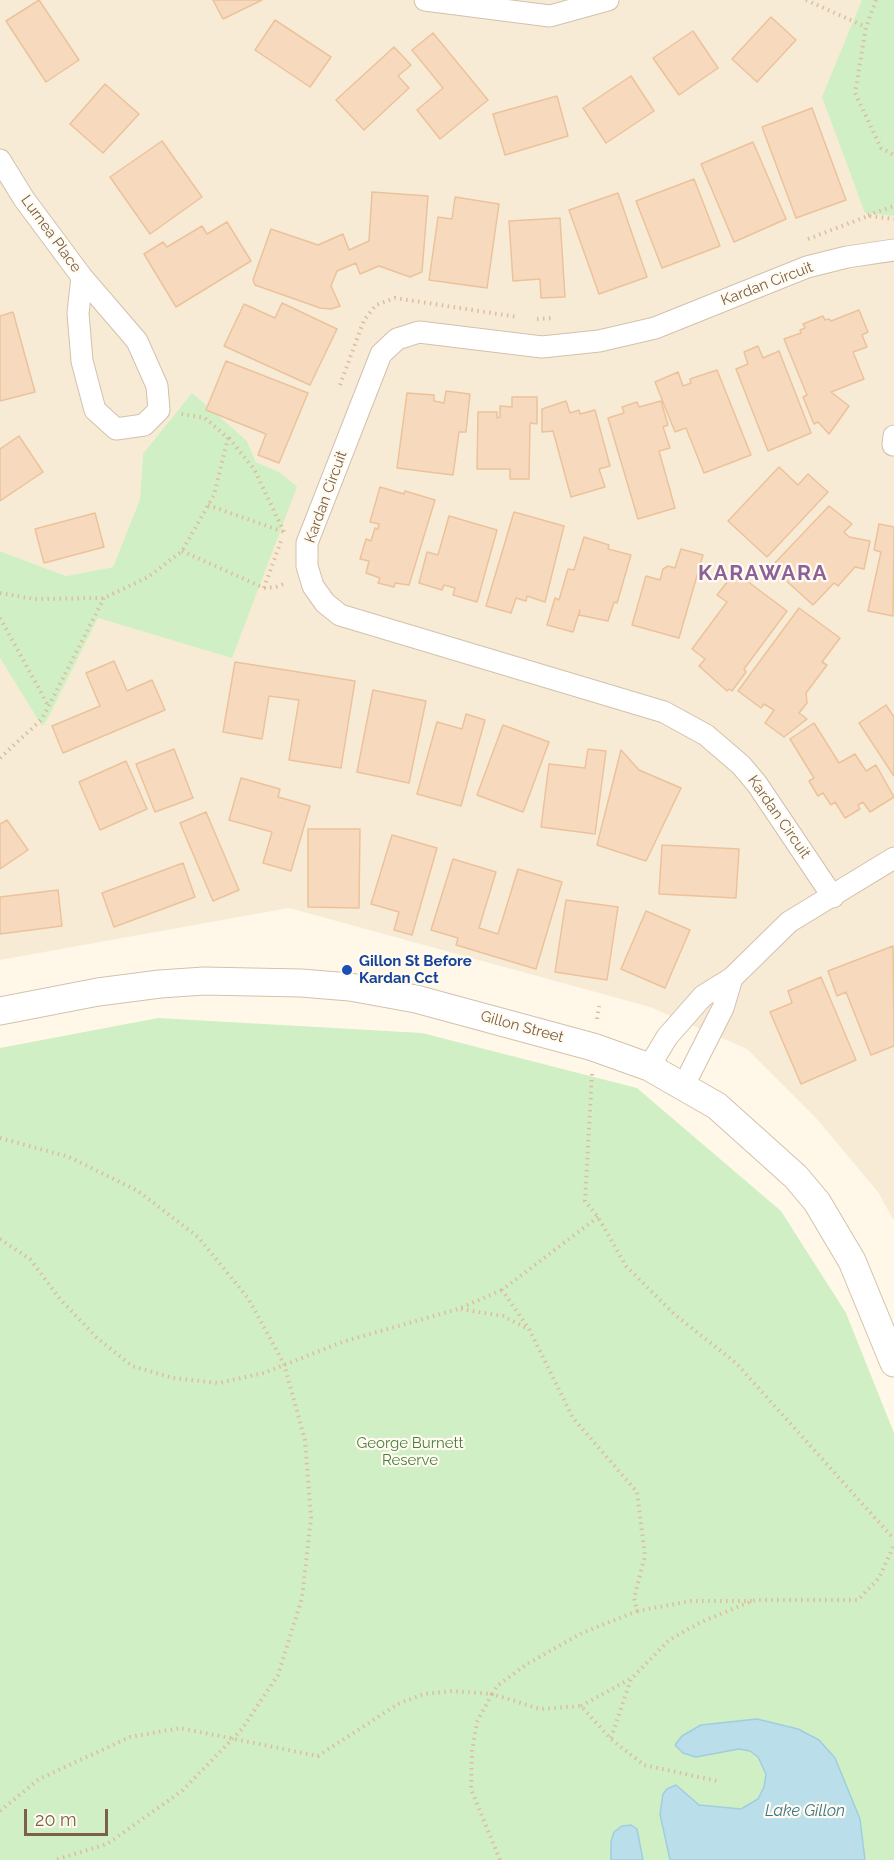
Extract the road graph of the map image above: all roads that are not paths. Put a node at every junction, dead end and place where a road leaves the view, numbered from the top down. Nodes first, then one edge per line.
1 (425, 0) edge
2 (608, 0) edge
3 (515, 6) edge
4 (0, 160) edge
5 (894, 250) edge
6 (82, 277) junction
7 (894, 436) edge
8 (893, 445) edge
9 (894, 858) edge
10 (833, 897) junction
11 (732, 978) junction
12 (0, 1011) edge
13 (649, 1067) junction
14 (684, 1086) junction
15 (894, 1363) edge

1 - 3 street
2 - 3 street
4 - 6 street, Lurnea Place
5 - 10 street, Kardan Circuit
6 - 6 street, Lurnea Place
7 - 8 street
9 - 10 street
10 - 11 street
11 - 13 street
11 - 14 street
12 - 13 street, Gillon Street
13 - 14 street, Gillon Street
14 - 15 street, Gillon Street

